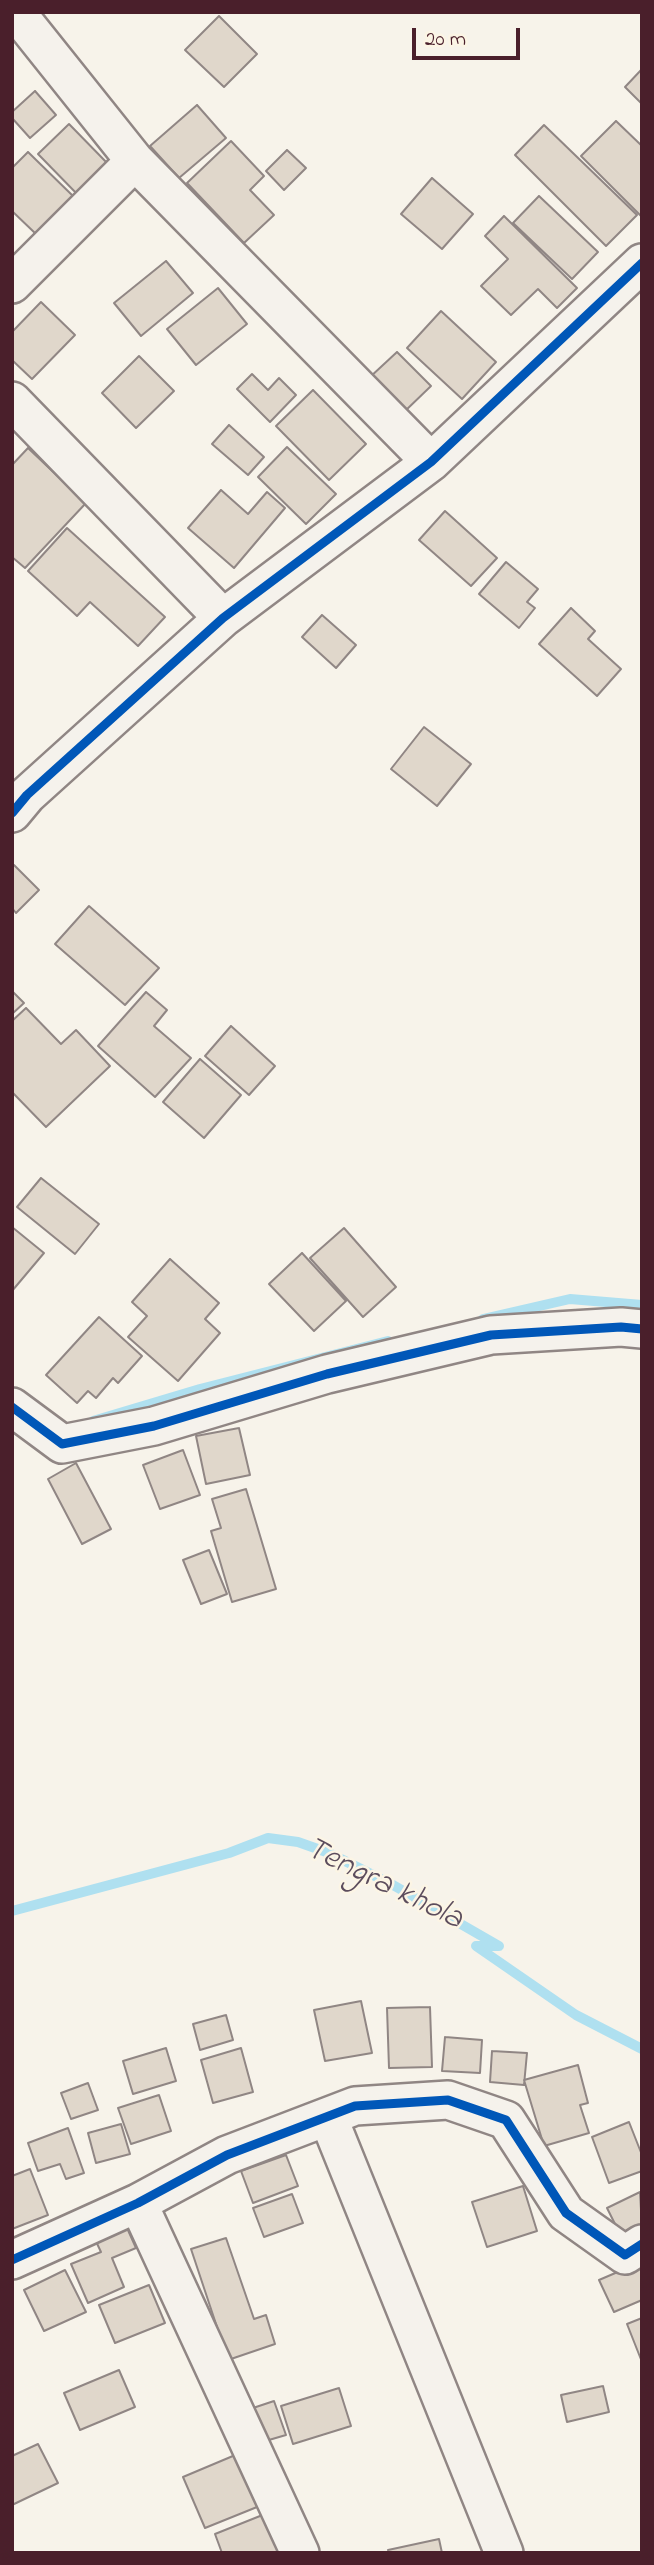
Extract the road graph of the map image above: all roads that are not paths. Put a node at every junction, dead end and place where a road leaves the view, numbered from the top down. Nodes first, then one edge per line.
1 (16, 12) edge
2 (135, 161) junction
3 (642, 262) edge
4 (12, 284) edge
5 (12, 401) edge
6 (431, 462) junction
7 (223, 618) junction
8 (12, 813) edge
9 (642, 1329) edge
10 (12, 1407) edge
11 (328, 2117) junction
12 (138, 2203) junction
13 (642, 2244) edge
14 (12, 2260) edge
15 (300, 2553) edge
16 (504, 2553) edge

1 - 2 street
2 - 4 street
2 - 6 street
3 - 6 street
5 - 7 street
6 - 7 street
7 - 8 street
9 - 10 street
11 - 12 street
11 - 13 street
11 - 16 street
12 - 14 street
12 - 15 street

